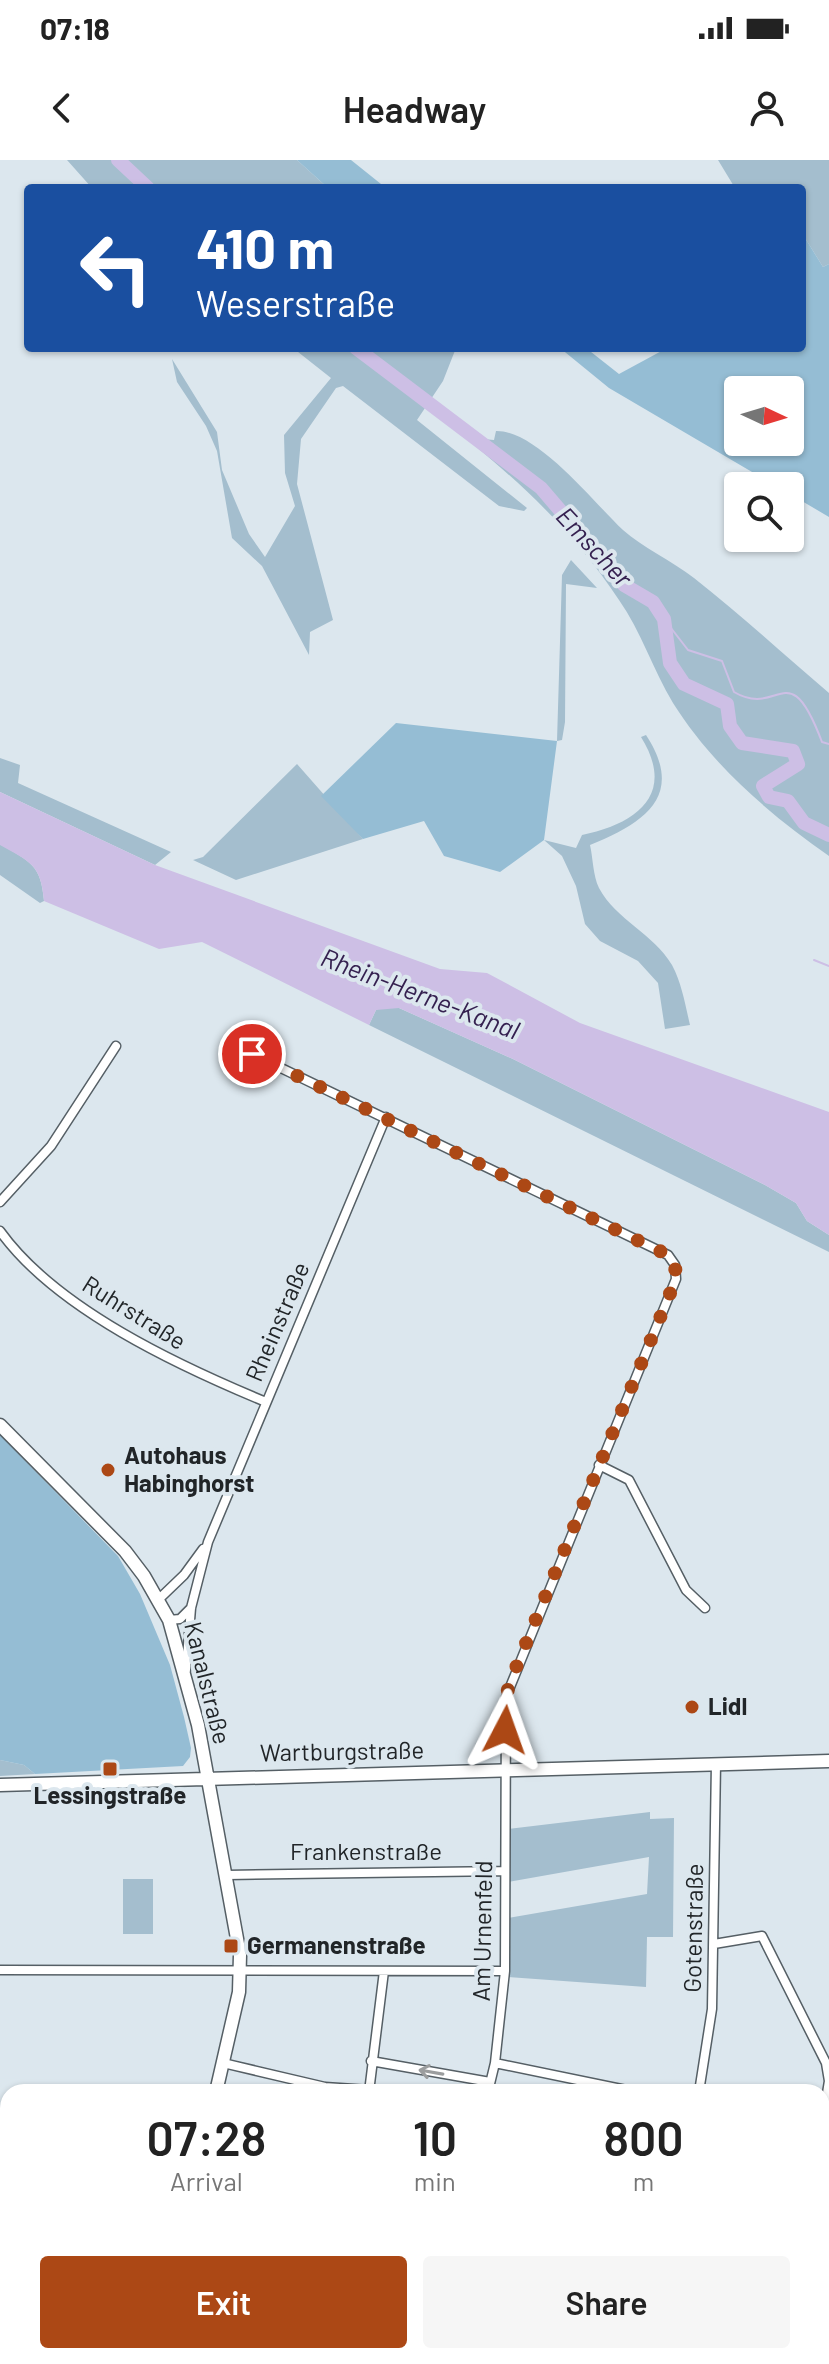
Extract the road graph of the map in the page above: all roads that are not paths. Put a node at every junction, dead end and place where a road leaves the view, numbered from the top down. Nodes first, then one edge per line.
1 (116, 1046) dead end
2 (252, 1054) dead end
3 (386, 1117) junction
4 (0, 1202) edge
5 (0, 1231) edge
6 (266, 1402) junction
7 (0, 1425) edge
8 (599, 1465) junction
9 (208, 1542) junction
10 (159, 1599) junction
11 (191, 1608) junction
12 (705, 1608) dead end
13 (169, 1620) junction
14 (186, 1674) junction
15 (829, 1761) edge
16 (716, 1763) junction
17 (505, 1770) junction
18 (207, 1776) junction
19 (0, 1785) edge
20 (505, 1871) junction
21 (227, 1875) junction
22 (714, 1944) junction
23 (241, 1969) junction
24 (0, 1970) edge
25 (384, 1971) junction
26 (505, 1971) junction
27 (371, 2061) junction
28 (223, 2063) junction
29 (495, 2063) junction
30 (218, 2084) edge
31 (312, 2084) edge
32 (369, 2084) edge
33 (475, 2084) edge
34 (490, 2084) edge
35 (597, 2084) edge
36 (700, 2084) edge
37 (829, 2084) edge

1 - 4 street
2 - 3 street
3 - 6 street, Rheinstraße
3 - 8 street, Am Urnenfeld
5 - 6 street, Ruhrstraße
6 - 9 street, Rheinstraße
7 - 10 main road, Kanalstraße
8 - 12 street
8 - 17 street, Am Urnenfeld
9 - 10 street, Rheinstraße
9 - 11 street, Rheinstraße
10 - 13 main road, Kanalstraße
11 - 13 street
11 - 14 street, Rheinstraße
13 - 14 main road, Kanalstraße
14 - 18 main road, Kanalstraße
15 - 16 main road, Wartburgstraße
16 - 17 main road, Wartburgstraße
16 - 22 street, Gotenstraße
17 - 18 main road, Wartburgstraße
17 - 20 street, Am Urnenfeld
18 - 19 main road, Wartburgstraße
18 - 21 main road, Kanalstraße
20 - 21 street, Frankenstraße
20 - 26 street, Am Urnenfeld
21 - 23 main road, Kanalstraße
22 - 36 street, Gotenstraße
22 - 37 street
23 - 24 street
23 - 25 street
23 - 28 main road, Kanalstraße
25 - 26 street
25 - 27 street
26 - 29 street, Am Urnenfeld
27 - 32 street
33 -> 27 street
28 - 30 main road, Kanalstraße
28 - 31 street
29 - 34 street, Am Urnenfeld
29 - 35 street

